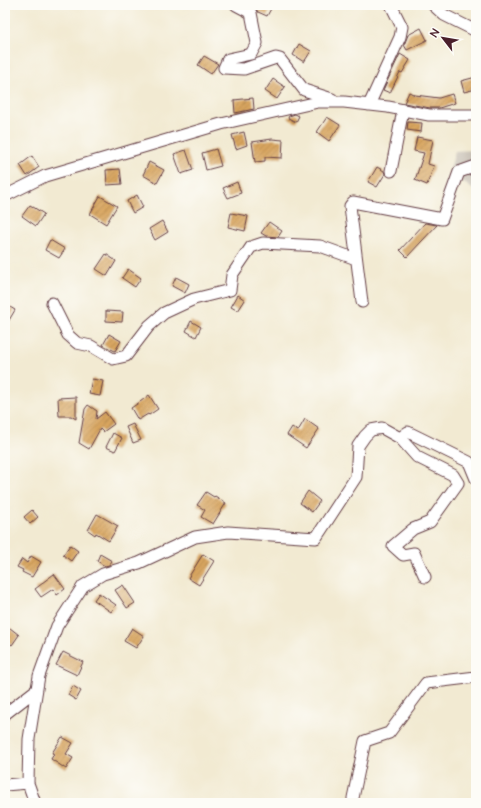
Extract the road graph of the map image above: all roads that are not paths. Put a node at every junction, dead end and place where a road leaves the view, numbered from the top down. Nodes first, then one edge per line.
1 (236, 5) edge
2 (391, 5) edge
3 (433, 5) edge
4 (476, 31) edge
5 (344, 102) junction
6 (369, 105) junction
7 (403, 110) junction
8 (476, 115) edge
9 (476, 166) edge
10 (391, 171) dead end
11 (5, 196) edge
12 (356, 259) junction
13 (362, 302) dead end
14 (52, 303) dead end
15 (400, 438) junction
16 (476, 479) edge
17 (425, 577) dead end
18 (476, 677) edge
19 (36, 690) junction
20 (5, 714) edge
21 (28, 783) junction
22 (5, 785) edge
23 (35, 803) edge
24 (353, 803) edge

1 - 5 street
2 - 6 street
3 - 4 street
5 - 6 street
5 - 11 street
6 - 7 street
7 - 8 street
7 - 10 street
9 - 12 street
12 - 13 street
12 - 14 street
15 - 16 street
15 - 17 street
15 - 19 street
18 - 24 street
19 - 20 street
19 - 21 street
21 - 22 street
21 - 23 street

